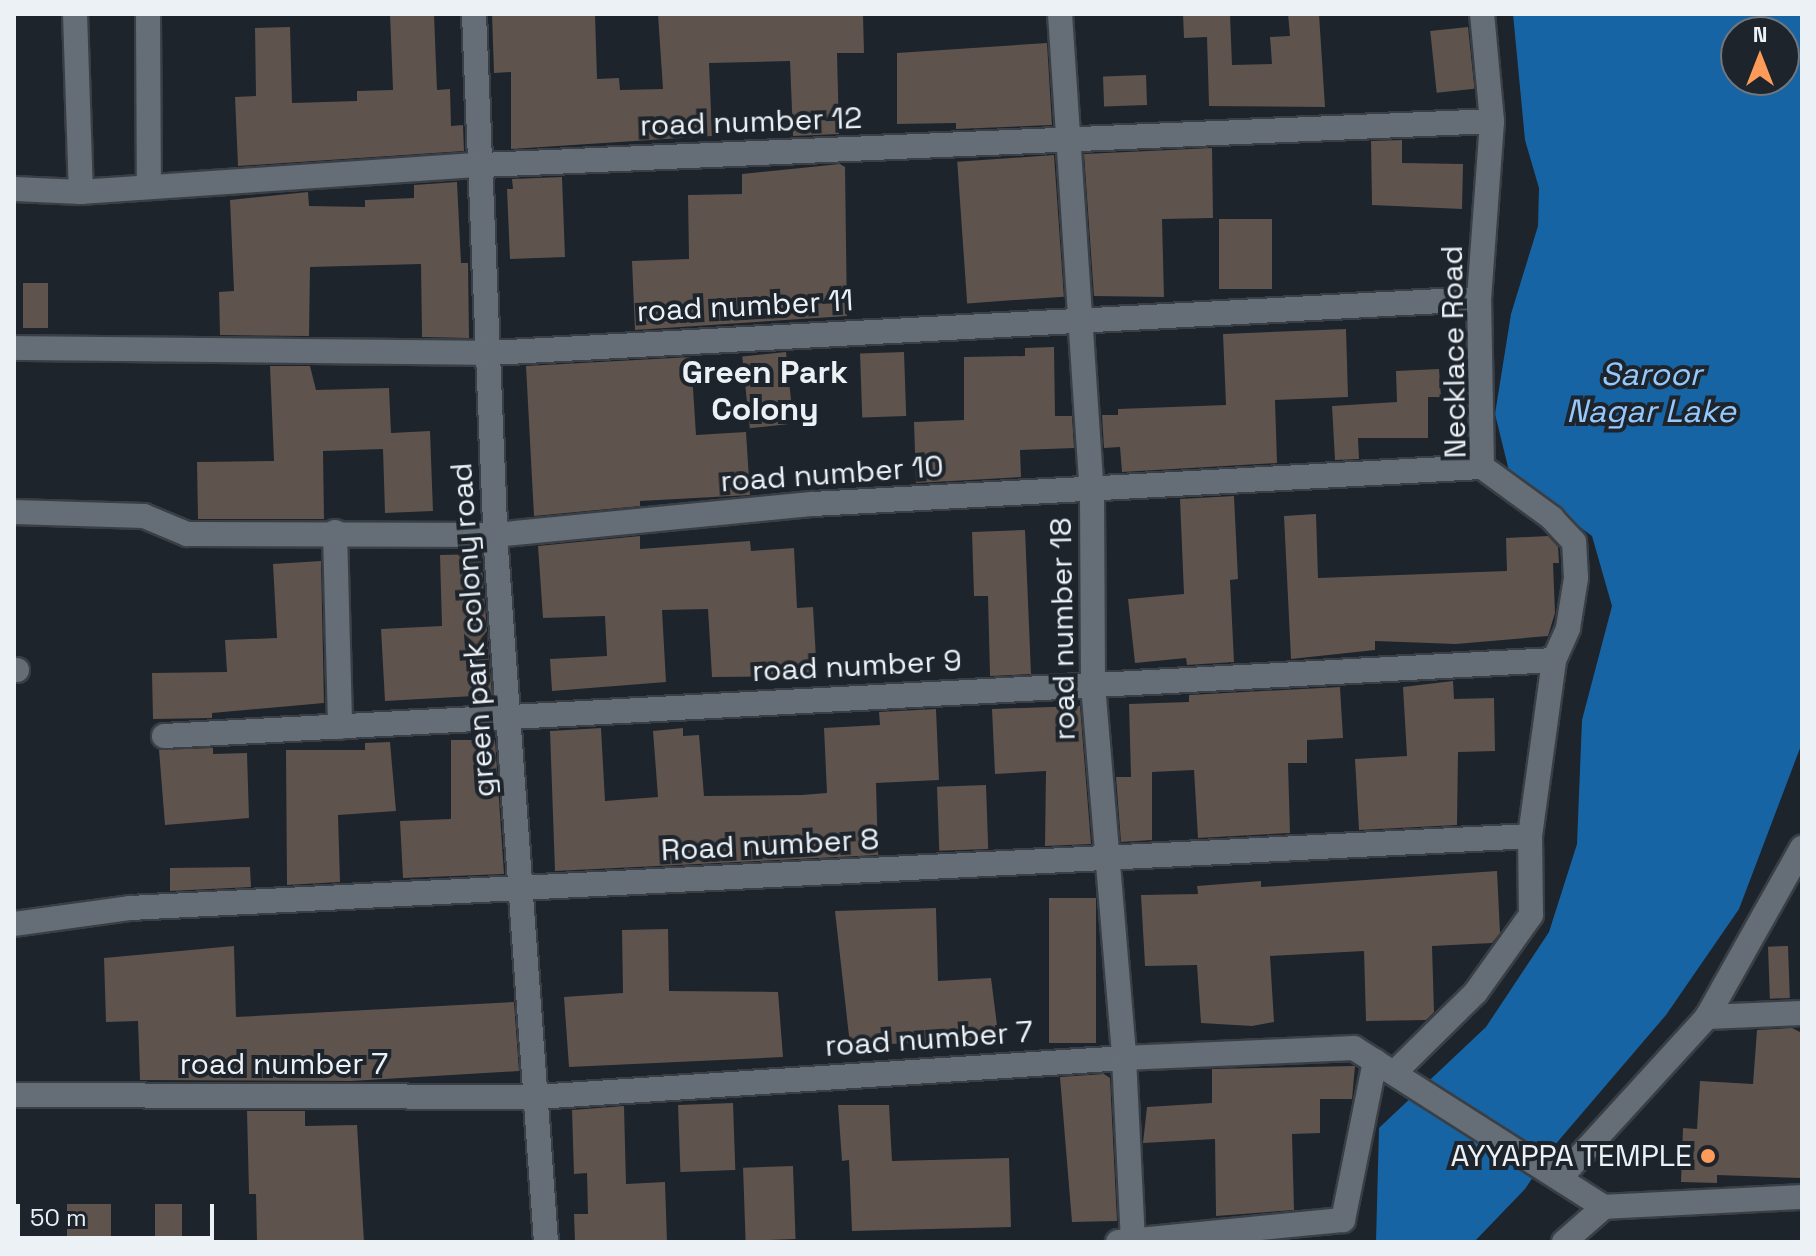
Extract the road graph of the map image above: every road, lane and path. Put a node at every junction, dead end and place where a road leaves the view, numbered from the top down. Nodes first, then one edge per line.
1 (75, 14) edge
2 (148, 14) edge
3 (474, 14) edge
4 (1060, 14) edge
5 (1482, 14) edge
6 (1492, 121) junction
7 (1068, 141) junction
8 (482, 165) junction
9 (14, 171) edge
10 (149, 187) junction
11 (14, 189) edge
12 (81, 192) junction
13 (1479, 299) junction
14 (1078, 317) junction
15 (14, 348) edge
16 (490, 353) junction
17 (1482, 467) junction
18 (1092, 492) junction
19 (14, 512) edge
20 (335, 532) junction
21 (495, 535) junction
22 (1554, 660) junction
23 (1093, 685) junction
24 (509, 717) junction
25 (340, 727) junction
26 (164, 736) dead end
27 (1530, 836) junction
28 (1802, 848) edge
29 (1105, 858) junction
30 (523, 892) junction
31 (14, 924) edge
32 (1802, 1013) edge
33 (1707, 1017) junction
34 (1124, 1058) junction
35 (1384, 1067) junction
36 (14, 1095) edge
37 (536, 1097) junction
38 (1552, 1170) junction
39 (1802, 1197) edge
40 (1604, 1207) junction
41 (546, 1242) edge
42 (1118, 1242) edge
43 (1133, 1242) edge
44 (1564, 1242) edge

1 - 12 street
2 - 10 street
3 - 8 street, green park colony road
4 - 7 street, road number 18
5 - 6 street, Necklace Road
6 - 7 street, road number 12
6 - 13 street, Necklace Road
7 - 8 street, road number 12
7 - 14 street, road number 18
8 - 10 street, road number 12
8 - 16 street, green park colony road
9 - 11 street
10 - 12 street, road number 12
11 - 12 street, road number 12
13 - 14 street, road number 11
13 - 17 street, Necklace Road
14 - 16 street, road number 11
14 - 18 street, road number 18
15 - 16 street, road number 11
16 - 21 street, green park colony road
17 - 18 street, road number 10
17 - 22 street, Necklace Road
18 - 21 street, road number 10
18 - 23 street, road number 18
19 - 20 street, road number 10
20 - 21 street, road number 10
20 - 25 street
21 - 24 street, green park colony road
22 - 23 street, road number 9
22 - 27 street, Necklace Road
23 - 24 street, road number 9
23 - 29 street, road number 18
24 - 25 street, road number 9
24 - 30 street, green park colony road
25 - 26 street, road number 9
27 - 29 street, Road number 8
27 - 35 street, Necklace Road
28 - 33 street
29 - 30 street, Road number 8
29 - 34 street, road number 18
30 - 31 street, Road number 8
30 - 37 street, green park colony road
32 - 33 street
33 - 38 street
34 - 35 street, road number 7
34 - 37 street, road number 7
34 - 43 street, road number 18
35 - 38 street, road number 7
35 - 43 street
36 - 37 street, road number 7
37 - 41 street, green park colony road
38 - 40 street, road number 7
39 - 40 street
40 - 44 street
42 - 43 street

